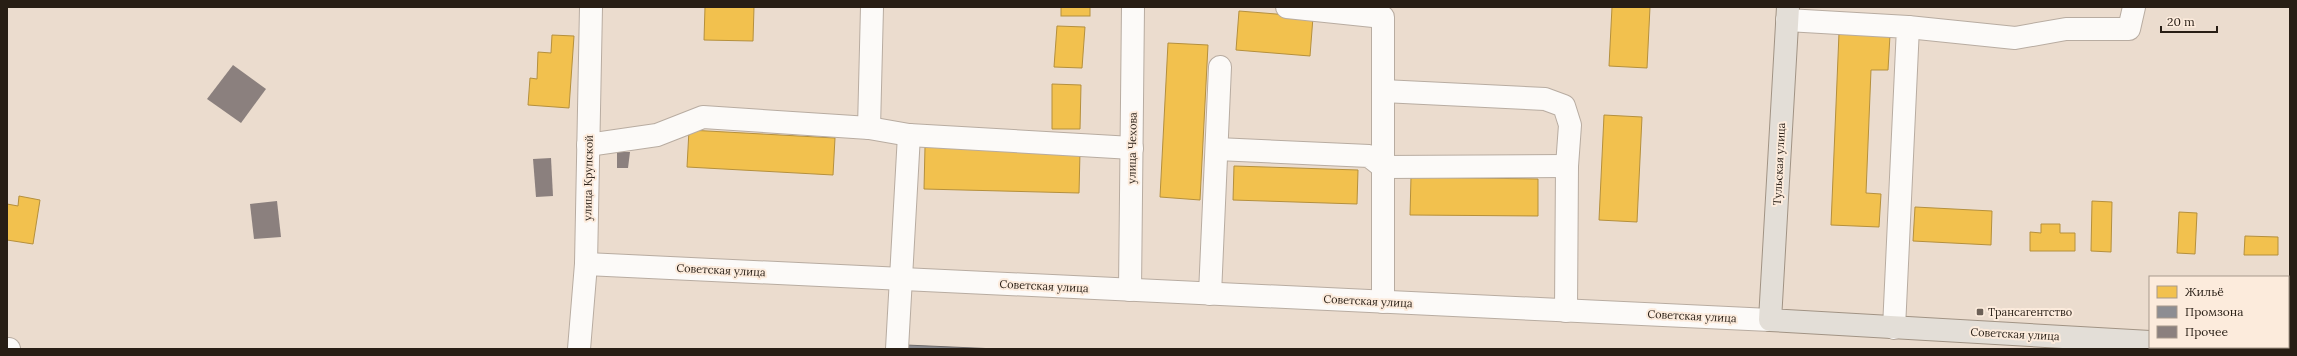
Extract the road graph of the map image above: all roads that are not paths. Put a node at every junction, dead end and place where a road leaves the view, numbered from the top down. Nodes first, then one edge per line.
1 (591, 7) edge
2 (872, 7) edge
3 (1134, 7) edge
4 (1287, 7) edge
5 (2134, 7) edge
6 (1787, 14) edge
7 (1908, 27) junction
8 (1220, 67) dead end
9 (1383, 91) junction
10 (869, 128) junction
11 (909, 135) junction
12 (588, 145) junction
13 (1132, 148) junction
14 (1217, 149) junction
15 (1567, 166) junction
16 (1383, 167) junction
17 (586, 264) junction
18 (901, 279) junction
19 (1130, 290) junction
20 (1210, 294) junction
21 (1383, 302) junction
22 (1566, 310) junction
23 (1770, 320) junction
24 (1894, 328) junction
25 (2149, 342) edge
26 (579, 349) edge
27 (897, 349) edge

1 - 12 street, улица Крупской
2 - 10 street
3 - 13 street, улица Чехова
4 - 9 street
5 - 7 street
6 - 7 street
6 - 23 main road, Тульская улица
7 - 24 street
8 - 14 street
9 - 15 street
9 - 16 street
10 - 11 street
10 - 12 street
11 - 13 street
11 - 18 street
12 - 17 street, улица Крупской
13 - 19 street, улица Чехова
14 - 16 street
14 - 20 street
15 - 16 street
15 - 22 street
16 - 21 street
17 - 18 street, Советская улица
17 - 26 street, улица Крупской
18 - 19 street, Советская улица
18 - 27 street
19 - 20 street, Советская улица
20 - 21 street, Советская улица
21 - 22 street, Советская улица
22 - 23 street, Советская улица
23 - 24 main road, Советская улица
24 - 25 main road, Советская улица

